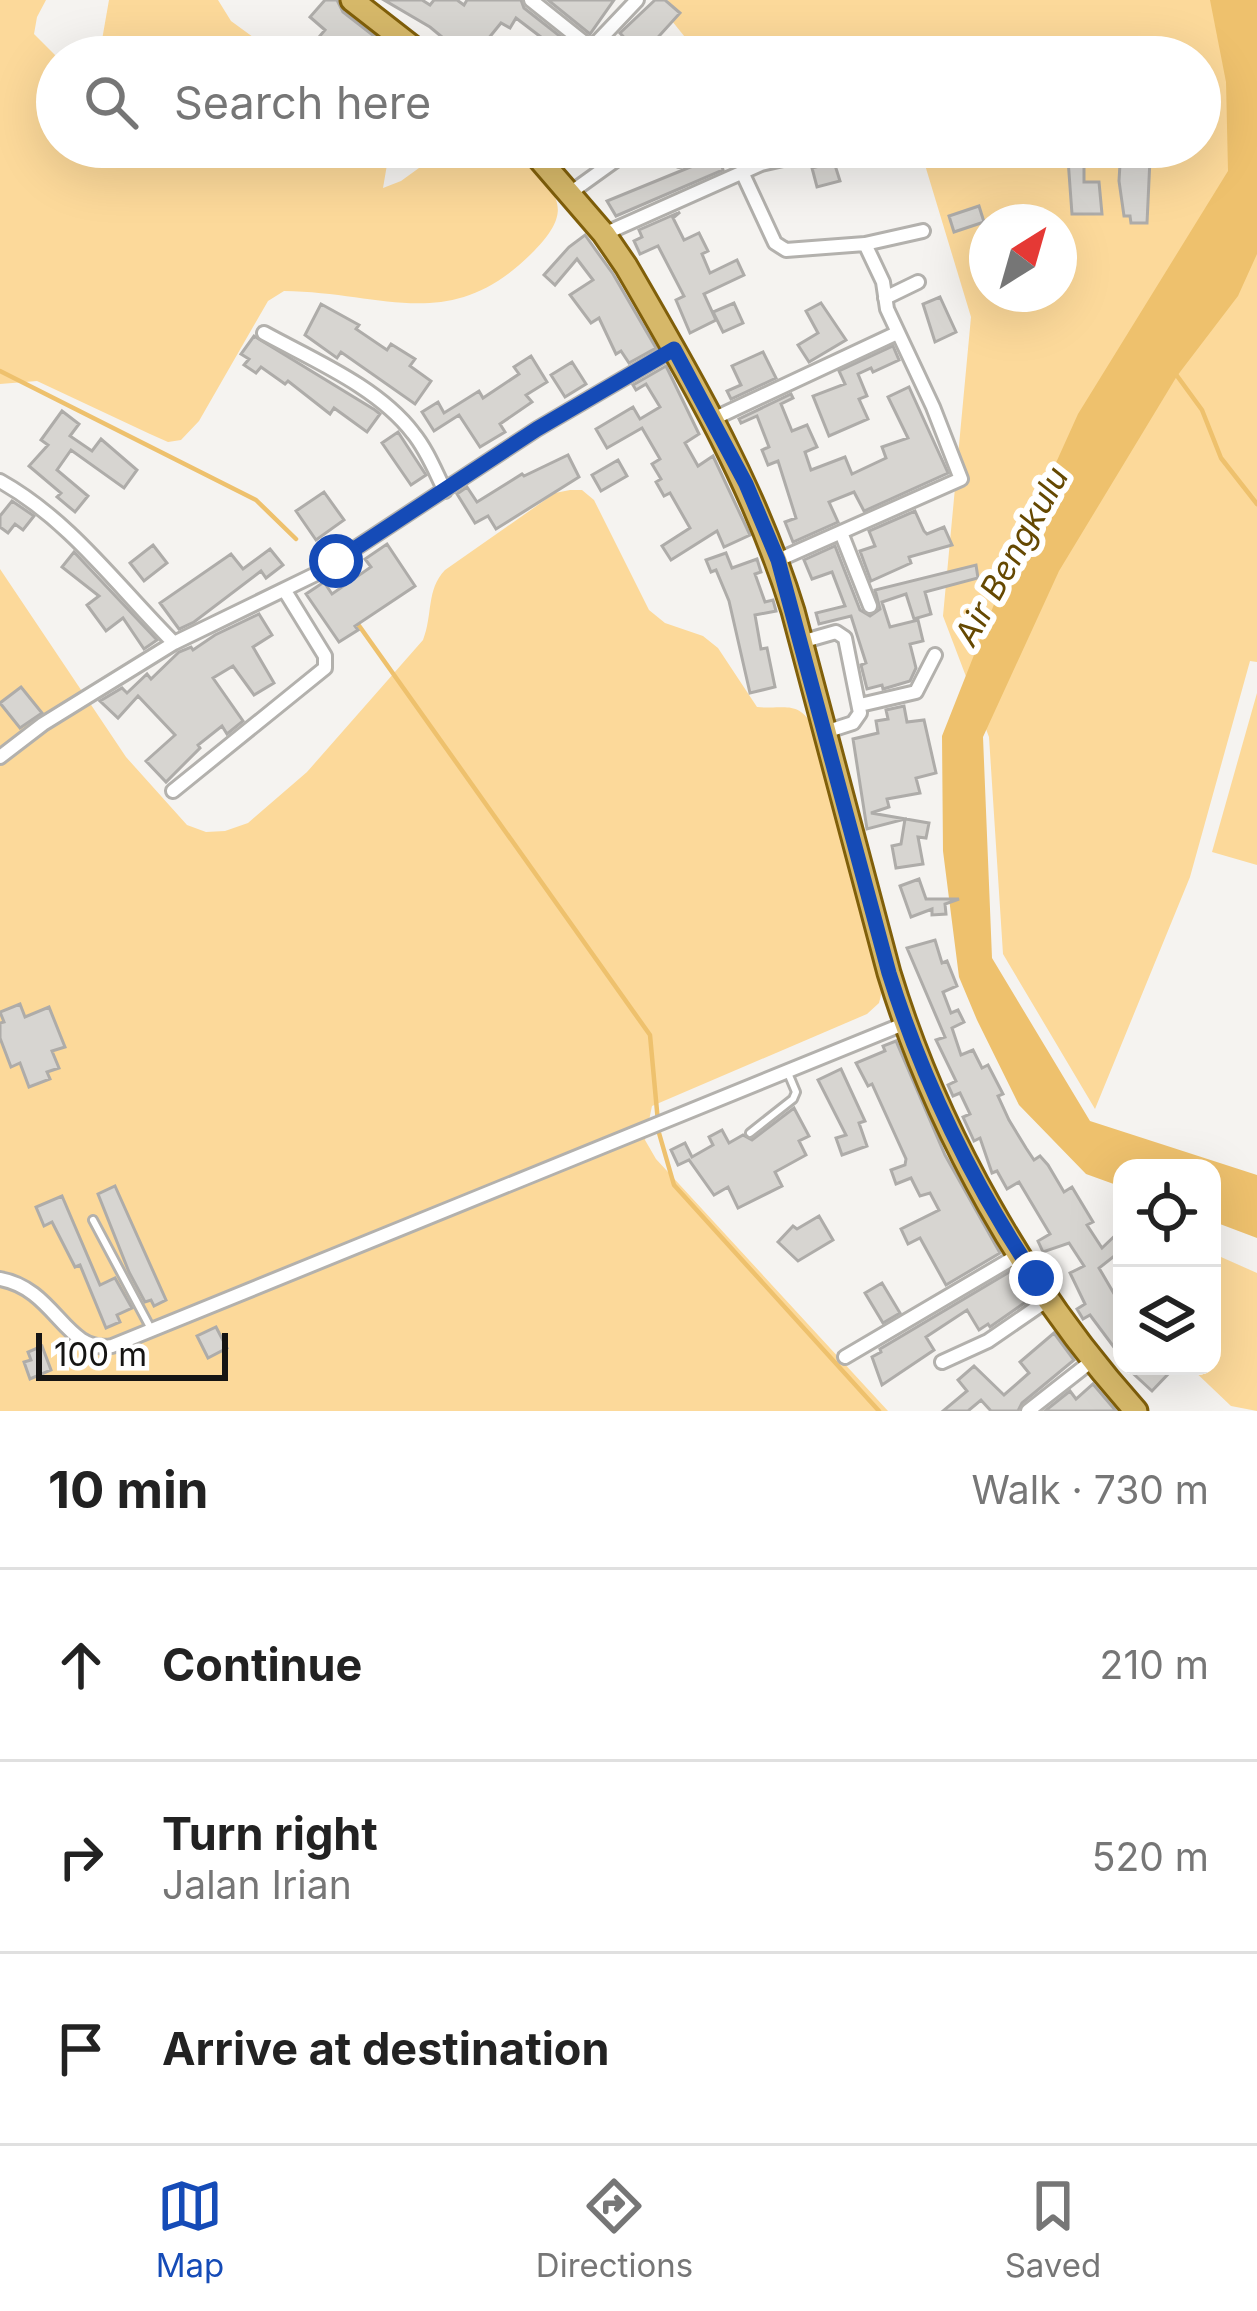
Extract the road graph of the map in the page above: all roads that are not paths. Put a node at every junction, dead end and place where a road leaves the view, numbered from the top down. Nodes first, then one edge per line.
1 (531, 0) edge
2 (637, 0) edge
3 (364, 4) edge
4 (401, 36) edge
5 (570, 36) edge
6 (602, 36) edge
7 (548, 168) edge
8 (605, 168) edge
9 (751, 168) edge
10 (742, 172) junction
11 (570, 193) junction
12 (923, 231) dead end
13 (604, 234) junction
14 (866, 244) junction
15 (918, 283) dead end
16 (885, 298) junction
17 (264, 332) dead end
18 (897, 333) junction
19 (674, 349) junction
20 (713, 419) junction
21 (0, 481) edge
22 (445, 491) junction
23 (842, 535) junction
24 (778, 560) junction
25 (285, 591) junction
26 (870, 606) dead end
27 (801, 642) junction
28 (174, 643) junction
29 (935, 656) dead end
30 (860, 706) junction
31 (825, 732) junction
32 (0, 757) edge
33 (173, 791) dead end
34 (906, 1023) junction
35 (787, 1070) junction
36 (750, 1133) dead end
37 (93, 1220) dead end
38 (1020, 1254) junction
39 (0, 1279) edge
40 (1049, 1299) junction
41 (152, 1330) junction
42 (845, 1358) dead end
43 (1094, 1360) junction
44 (942, 1362) dead end
45 (1028, 1411) edge
46 (1136, 1411) edge

1 - 5 street
2 - 6 street
3 - 4 main road
7 - 11 main road
8 - 11 street
9 - 10 street
10 - 13 street
10 - 14 street
11 - 13 main road
12 - 14 street
13 - 19 main road
14 - 16 street
15 - 16 street
16 - 18 street
17 - 22 street
18 - 20 street
18 - 23 street
19 - 20 main road
19 - 22 street
20 - 24 main road
21 - 28 street
22 - 25 street
23 - 24 street
23 - 26 street
24 - 27 main road
25 - 28 street
25 - 33 street
27 - 30 street
27 - 31 main road
28 - 32 street
29 - 30 street
30 - 31 street
31 - 34 main road
34 - 35 street
34 - 38 main road
35 - 36 lane
35 - 41 street
37 - 41 lane
38 - 40 main road
38 - 42 street
39 - 41 street
40 - 43 main road
40 - 44 street
43 - 45 street
43 - 46 main road

